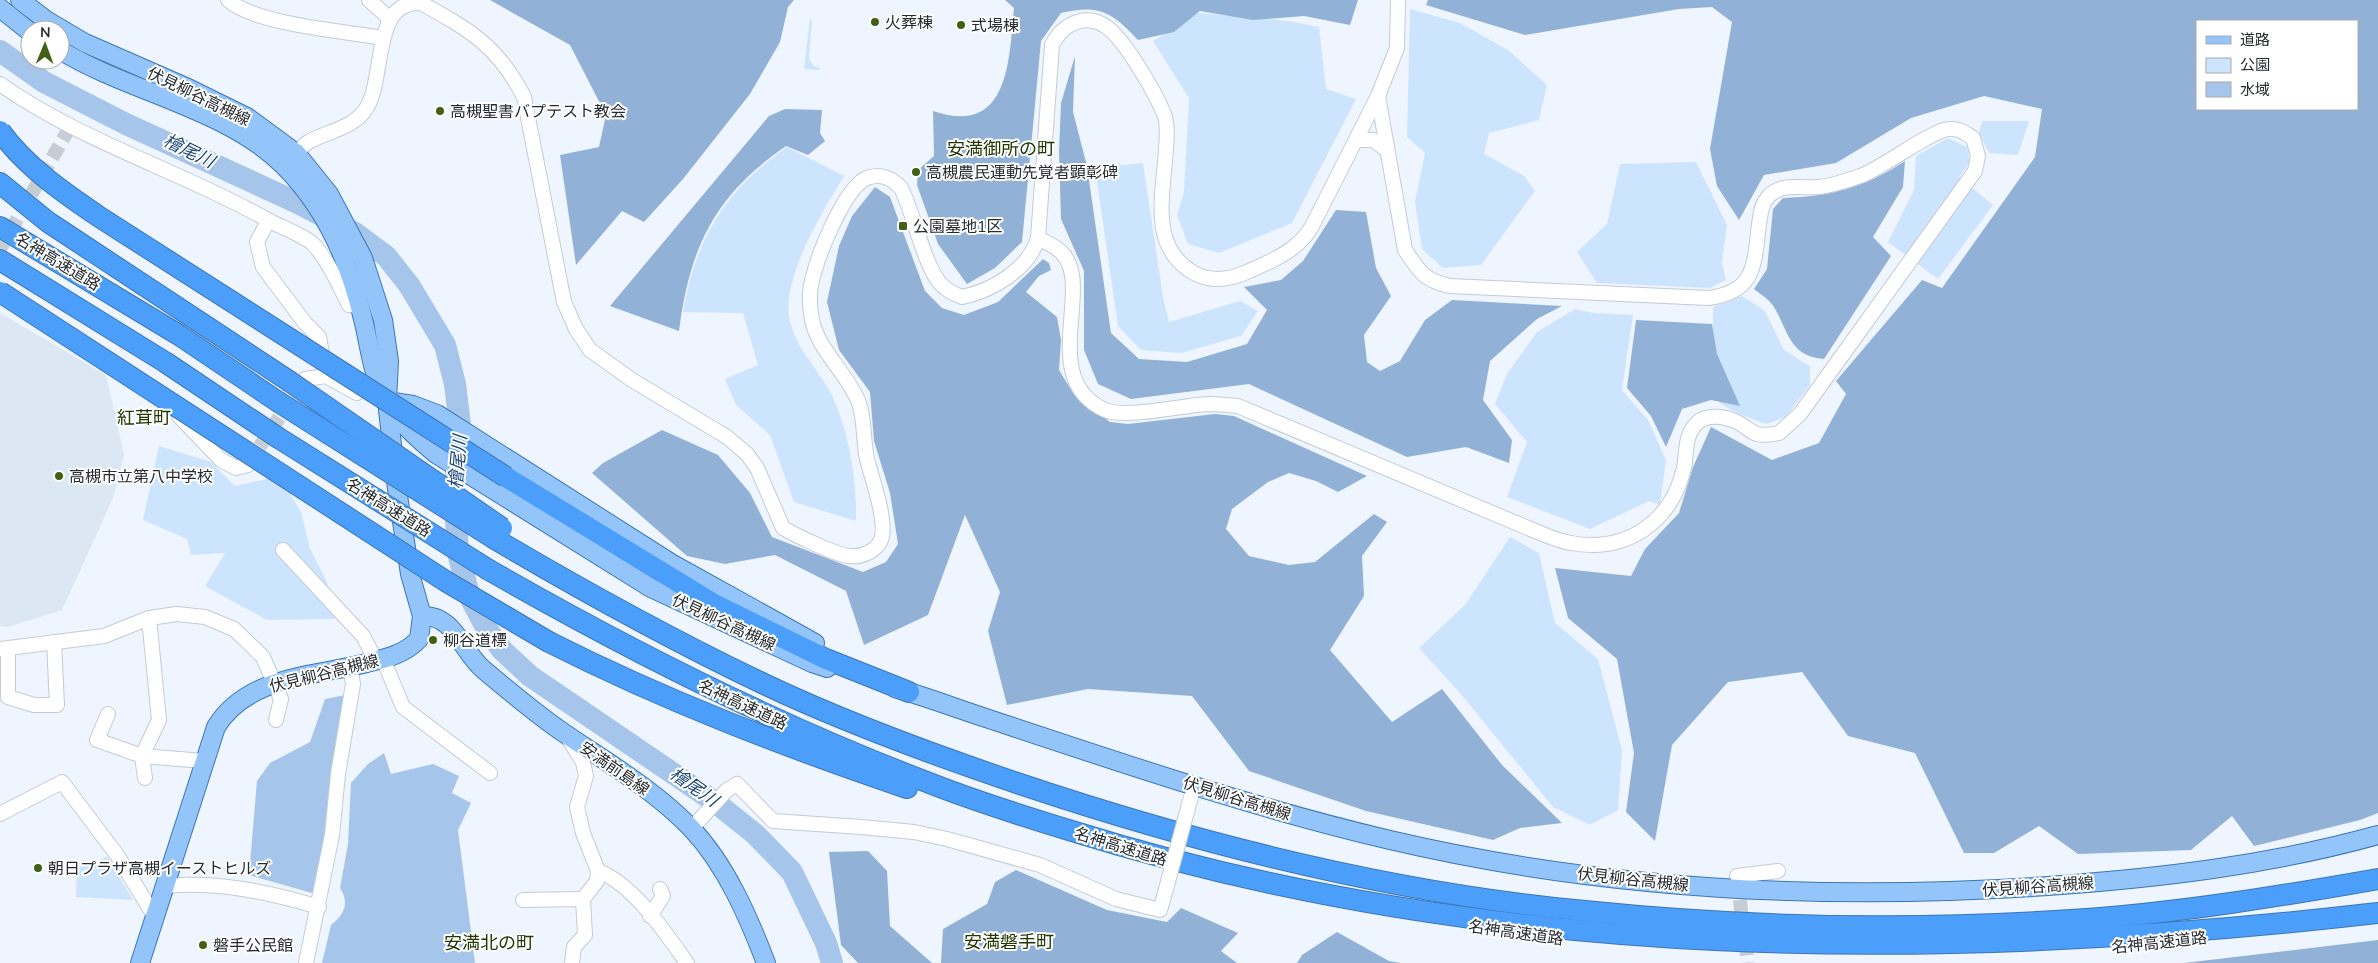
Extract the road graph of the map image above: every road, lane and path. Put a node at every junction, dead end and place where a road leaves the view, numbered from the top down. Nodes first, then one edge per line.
1 (20, 0) edge
2 (228, 0) edge
3 (369, 0) edge
4 (1398, 0) edge
5 (0, 8) edge
6 (389, 18) junction
7 (20, 24) edge
8 (383, 38) junction
9 (70, 55) edge
10 (0, 84) edge
11 (1378, 96) junction
12 (0, 130) edge
13 (1356, 140) junction
14 (1387, 150) junction
15 (290, 159) junction
16 (0, 183) edge
17 (268, 221) junction
18 (0, 226) edge
19 (1038, 238) junction
20 (0, 260) edge
21 (0, 292) edge
22 (0, 298) edge
23 (359, 306) junction
24 (326, 376) junction
25 (297, 380) junction
26 (387, 401) junction
27 (248, 465) dead end
28 (499, 534) junction
29 (283, 550) dead end
30 (422, 616) junction
31 (149, 618) junction
32 (54, 642) junction
33 (4, 649) edge
34 (379, 660) junction
35 (350, 667) junction
36 (274, 683) junction
37 (909, 692) junction
38 (108, 714) dead end
39 (276, 720) dead end
40 (565, 734) junction
41 (142, 756) junction
42 (204, 761) junction
43 (490, 773) dead end
44 (145, 778) dead end
45 (1193, 791) junction
46 (0, 814) edge
47 (695, 824) junction
48 (2378, 834) edge
49 (1778, 870) dead end
50 (598, 871) junction
51 (1737, 876) dead end
52 (2378, 878) edge
53 (165, 886) junction
54 (660, 889) dead end
55 (583, 899) junction
56 (523, 900) dead end
57 (319, 908) junction
58 (2378, 913) edge
59 (154, 916) junction
60 (650, 916) junction
61 (1457, 934) dead end
62 (1762, 957) junction
63 (1705, 958) dead end
64 (140, 963) edge
65 (306, 963) edge
66 (572, 963) edge
67 (687, 963) edge
68 (766, 963) edge

1 - 15 main road, 伏見柳谷高槻線
2 - 8 street
3 - 6 street
4 - 11 street
5 - 7 main road
6 - 8 street
6 - 19 street
8 - 15 street
9 - 15 main road, 伏見柳谷高槻線
10 - 17 street
11 - 13 street
11 - 14 street
12 - 37 highway, bridge
13 - 14 street
13 - 19 street
14 - 19 street
15 - 23 main road, 伏見柳谷高槻線
15 - 26 main road, 伏見柳谷高槻線
16 - 25 highway
17 - 23 street
17 - 24 street
18 - 28 highway, 名神高速道路, bridge
20 - 62 highway, 名神高速道路, bridge
21 - 61 highway, bridge
22 - 27 street
23 - 26 main road, 伏見柳谷高槻線
24 - 25 street
24 - 26 street
25 - 28 highway, bridge
26 - 30 main road, 伏見柳谷高槻線
26 - 37 main road, 伏見柳谷高槻線
26 - 37 main road, 伏見柳谷高槻線
28 - 52 highway, 名神高速道路
29 - 34 street
30 - 34 main road, 伏見柳谷高槻線
30 - 40 main road, 安満前島線
31 - 32 street
31 - 36 street
31 - 41 street
32 - 33 street
32 - 33 street
34 - 35 main road, 伏見柳谷高槻線
34 - 43 street
35 - 36 main road, 伏見柳谷高槻線
35 - 57 street
36 - 39 street
36 - 42 main road, 伏見柳谷高槻線
37 - 45 main road, 伏見柳谷高槻線
38 - 41 street
40 - 47 main road, 安満前島線
40 - 50 street
41 - 42 street
41 - 44 street
42 - 53 main road, 伏見柳谷高槻線
45 - 47 street, bridge
45 - 48 main road, 伏見柳谷高槻線
46 - 59 street
47 - 68 main road, 安満前島線
49 - 51 street
50 - 55 street
50 - 60 street
53 - 57 street
53 - 59 main road, 伏見柳谷高槻線
54 - 60 street
55 - 56 street
55 - 66 street
57 - 65 street
58 - 62 highway, 名神高速道路
59 - 64 main road, 伏見柳谷高槻線
60 - 67 street
62 - 63 highway

